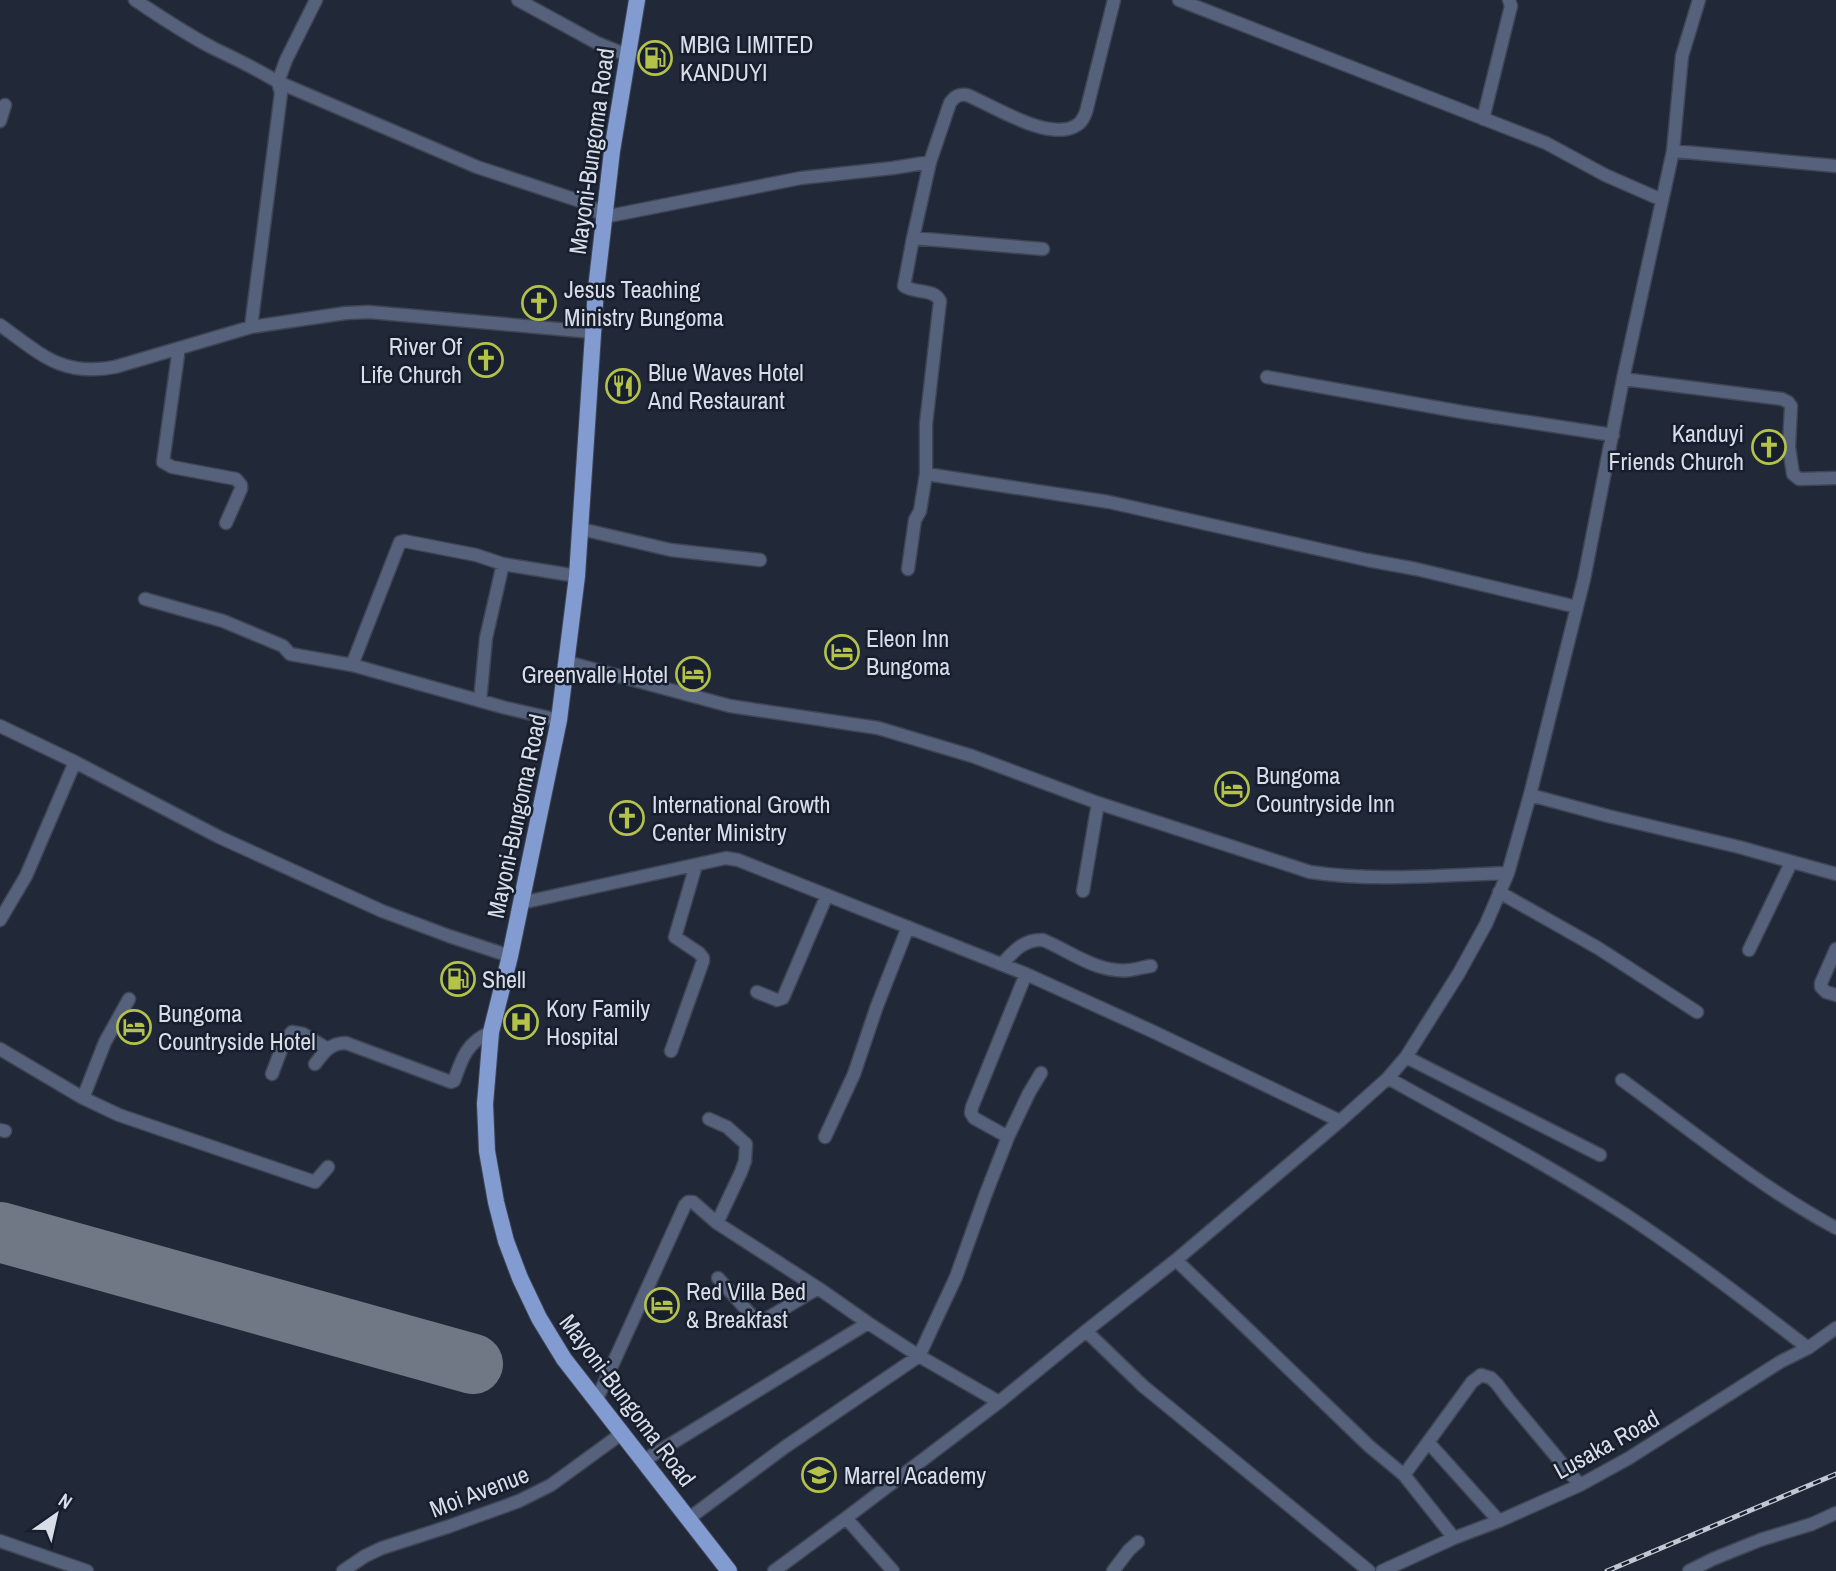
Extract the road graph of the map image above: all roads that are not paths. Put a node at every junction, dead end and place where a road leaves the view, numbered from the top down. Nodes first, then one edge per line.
1 (135, 0) edge
2 (316, 0) edge
3 (637, 0) edge
4 (1114, 0) edge
5 (1180, 0) edge
6 (1509, 0) edge
7 (1699, 0) edge
8 (520, 1) edge
9 (627, 55) junction
10 (278, 82) junction
11 (5, 106) dead end
12 (1483, 119) junction
13 (0, 121) edge
14 (1673, 151) junction
15 (930, 162) junction
16 (1836, 166) edge
17 (1662, 200) junction
18 (604, 217) junction
19 (913, 238) junction
20 (1043, 249) dead end
21 (0, 325) edge
22 (251, 327) junction
23 (592, 332) junction
24 (179, 348) junction
25 (1267, 377) dead end
26 (1623, 379) junction
27 (1612, 435) junction
28 (926, 474) junction
29 (1836, 478) edge
30 (226, 523) dead end
31 (581, 529) junction
32 (760, 560) dead end
33 (503, 564) junction
34 (908, 569) dead end
35 (577, 576) junction
36 (145, 599) dead end
37 (1577, 607) junction
38 (567, 662) junction
39 (352, 665) junction
40 (480, 701) junction
41 (559, 720) junction
42 (0, 726) edge
43 (75, 762) junction
44 (1530, 795) junction
45 (1098, 803) junction
46 (1791, 863) junction
47 (696, 865) junction
48 (1508, 873) junction
49 (1836, 874) edge
50 (1083, 891) dead end
51 (1499, 892) junction
52 (827, 895) junction
53 (521, 903) junction
54 (0, 919) edge
55 (908, 927) junction
56 (1836, 949) edge
57 (1749, 950) dead end
58 (510, 956) junction
59 (1002, 964) junction
60 (1152, 966) dead end
61 (1026, 974) junction
62 (757, 992) dead end
63 (1836, 995) edge
64 (130, 999) dead end
65 (1697, 1012) dead end
66 (491, 1032) junction
67 (326, 1048) junction
68 (0, 1049) edge
69 (671, 1051) dead end
70 (1406, 1057) junction
71 (315, 1064) dead end
72 (1041, 1073) dead end
73 (272, 1074) dead end
74 (1388, 1078) junction
75 (1622, 1080) dead end
76 (83, 1098) junction
77 (709, 1119) dead end
78 (1340, 1121) junction
79 (825, 1137) dead end
80 (1009, 1137) junction
81 (1600, 1156) dead end
82 (328, 1167) dead end
83 (717, 1223) junction
84 (1836, 1228) edge
85 (1176, 1259) junction
86 (718, 1278) dead end
87 (818, 1288) junction
88 (868, 1324) junction
89 (1836, 1328) edge
90 (1086, 1331) junction
91 (1808, 1348) junction
92 (919, 1356) junction
93 (596, 1401) junction
94 (999, 1402) junction
95 (621, 1434) junction
96 (1428, 1442) junction
97 (643, 1461) junction
98 (1404, 1475) junction
99 (1580, 1485) junction
100 (1836, 1513) edge
101 (846, 1518) junction
102 (688, 1519) junction
103 (1499, 1521) junction
104 (1454, 1538) junction
105 (0, 1541) edge
106 (1138, 1542) dead end
107 (1713, 1559) junction
108 (87, 1571) edge
109 (343, 1571) edge
110 (729, 1571) edge
111 (774, 1571) edge
112 (892, 1571) edge
113 (1113, 1571) edge
114 (1369, 1571) edge
115 (1382, 1571) edge
116 (1689, 1571) edge
117 (1719, 1571) edge

1 - 10 street
2 - 10 street
3 - 9 main road, Mayoni-Bungoma Road
4 - 15 street
5 - 12 street
6 - 12 street
7 - 14 street
8 - 9 street
9 - 18 main road, Mayoni-Bungoma Road
10 - 18 street
10 - 22 street
11 - 13 street
12 - 17 street
14 - 16 street
14 - 17 street
15 - 18 street
15 - 19 street
17 - 26 street
18 - 23 main road, Mayoni-Bungoma Road
19 - 20 street
19 - 28 street
21 - 24 street
22 - 23 street
22 - 24 street
23 - 31 main road, Mayoni-Bungoma Road
24 - 30 street
25 - 27 street
26 - 27 street
26 - 29 street
27 - 37 street
28 - 34 street
28 - 37 street
31 - 32 street
31 - 35 main road, Mayoni-Bungoma Road
33 - 35 street
33 - 39 street
33 - 40 street
35 - 38 main road, Mayoni-Bungoma Road
36 - 39 street
37 - 44 street
38 - 41 main road, Mayoni-Bungoma Road
38 - 45 street
39 - 40 street
40 - 41 street
41 - 53 main road, Mayoni-Bungoma Road
42 - 43 street
43 - 54 street
43 - 58 street
44 - 46 street
44 - 48 street
45 - 48 street
45 - 50 street
46 - 49 street
46 - 57 street
47 - 52 street
47 - 53 street
47 - 69 street
48 - 51 street
51 - 65 street
51 - 70 street
52 - 55 street
52 - 62 street
53 - 58 main road, Mayoni-Bungoma Road
55 - 59 street
55 - 79 street
56 - 63 street
58 - 66 main road, Mayoni-Bungoma Road
59 - 60 street
59 - 61 street
61 - 78 street
61 - 80 street
64 - 76 street
66 - 67 street
66 - 93 main road, Mayoni-Bungoma Road
67 - 71 street
67 - 73 street
68 - 76 street
70 - 74 street
70 - 81 street
72 - 80 street
74 - 78 street
74 - 91 street
75 - 84 street
76 - 82 street
77 - 83 street
78 - 85 street
80 - 92 street
83 - 87 street
83 - 93 street
85 - 90 street
85 - 98 street
86 - 87 street
87 - 88 street
88 - 92 street
88 - 97 street
89 - 91 street, Lusaka Road
90 - 94 street
90 - 114 street
91 - 99 street, Lusaka Road
92 - 94 street
92 - 102 street
93 - 95 main road, Mayoni-Bungoma Road
94 - 101 street
95 - 97 main road, Mayoni-Bungoma Road
95 - 109 street, Moi Avenue
96 - 98 street
96 - 99 street
96 - 103 street
97 - 102 main road, Mayoni-Bungoma Road
98 - 104 street
99 - 103 street, Lusaka Road
100 - 107 street
101 - 111 street
101 - 112 street
102 - 110 main road, Mayoni-Bungoma Road
103 - 104 street, Lusaka Road
104 - 115 street, Lusaka Road
105 - 108 street
106 - 113 street
107 - 116 street
107 - 117 street

